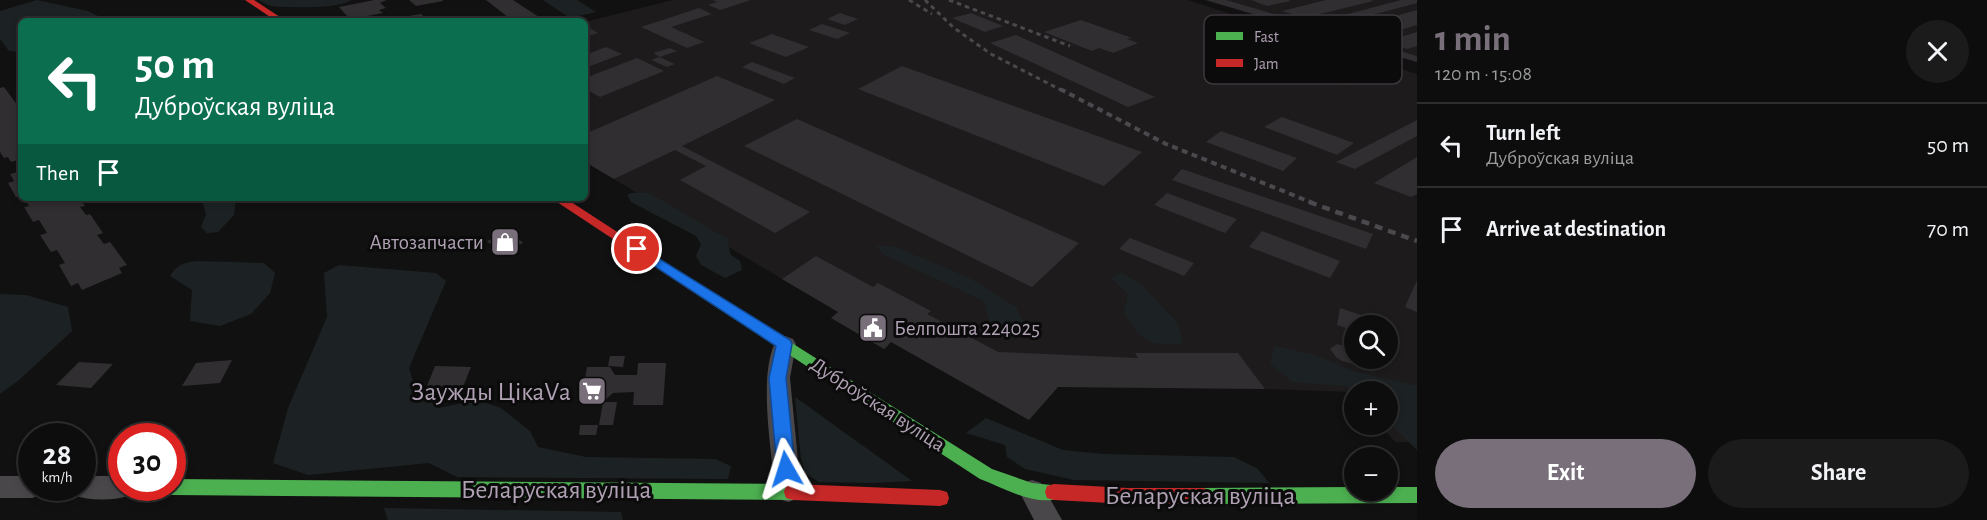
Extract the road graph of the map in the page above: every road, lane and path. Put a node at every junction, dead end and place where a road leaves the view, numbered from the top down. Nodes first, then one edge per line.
1 (249, 0) edge
2 (277, 18) edge
3 (562, 201) edge
4 (785, 344) junction
5 (986, 474) joint
6 (0, 487) edge
7 (18, 487) edge
8 (186, 487) edge
9 (788, 491) junction
10 (1032, 491) junction
11 (1417, 495) edge
12 (940, 498) dead end
13 (1048, 520) edge

1 - 2 main road
3 - 4 main road, Дуброўская вуліца
4 - 5 main road, Дуброўская вуліца
4 - 9 street
5 - 10 main road, Беларуская вуліца
6 - 7 street
8 - 9 main road, Беларуская вуліца
9 - 12 main road, Беларуская вуліца
10 - 11 main road, Беларуская вуліца
10 - 13 street

